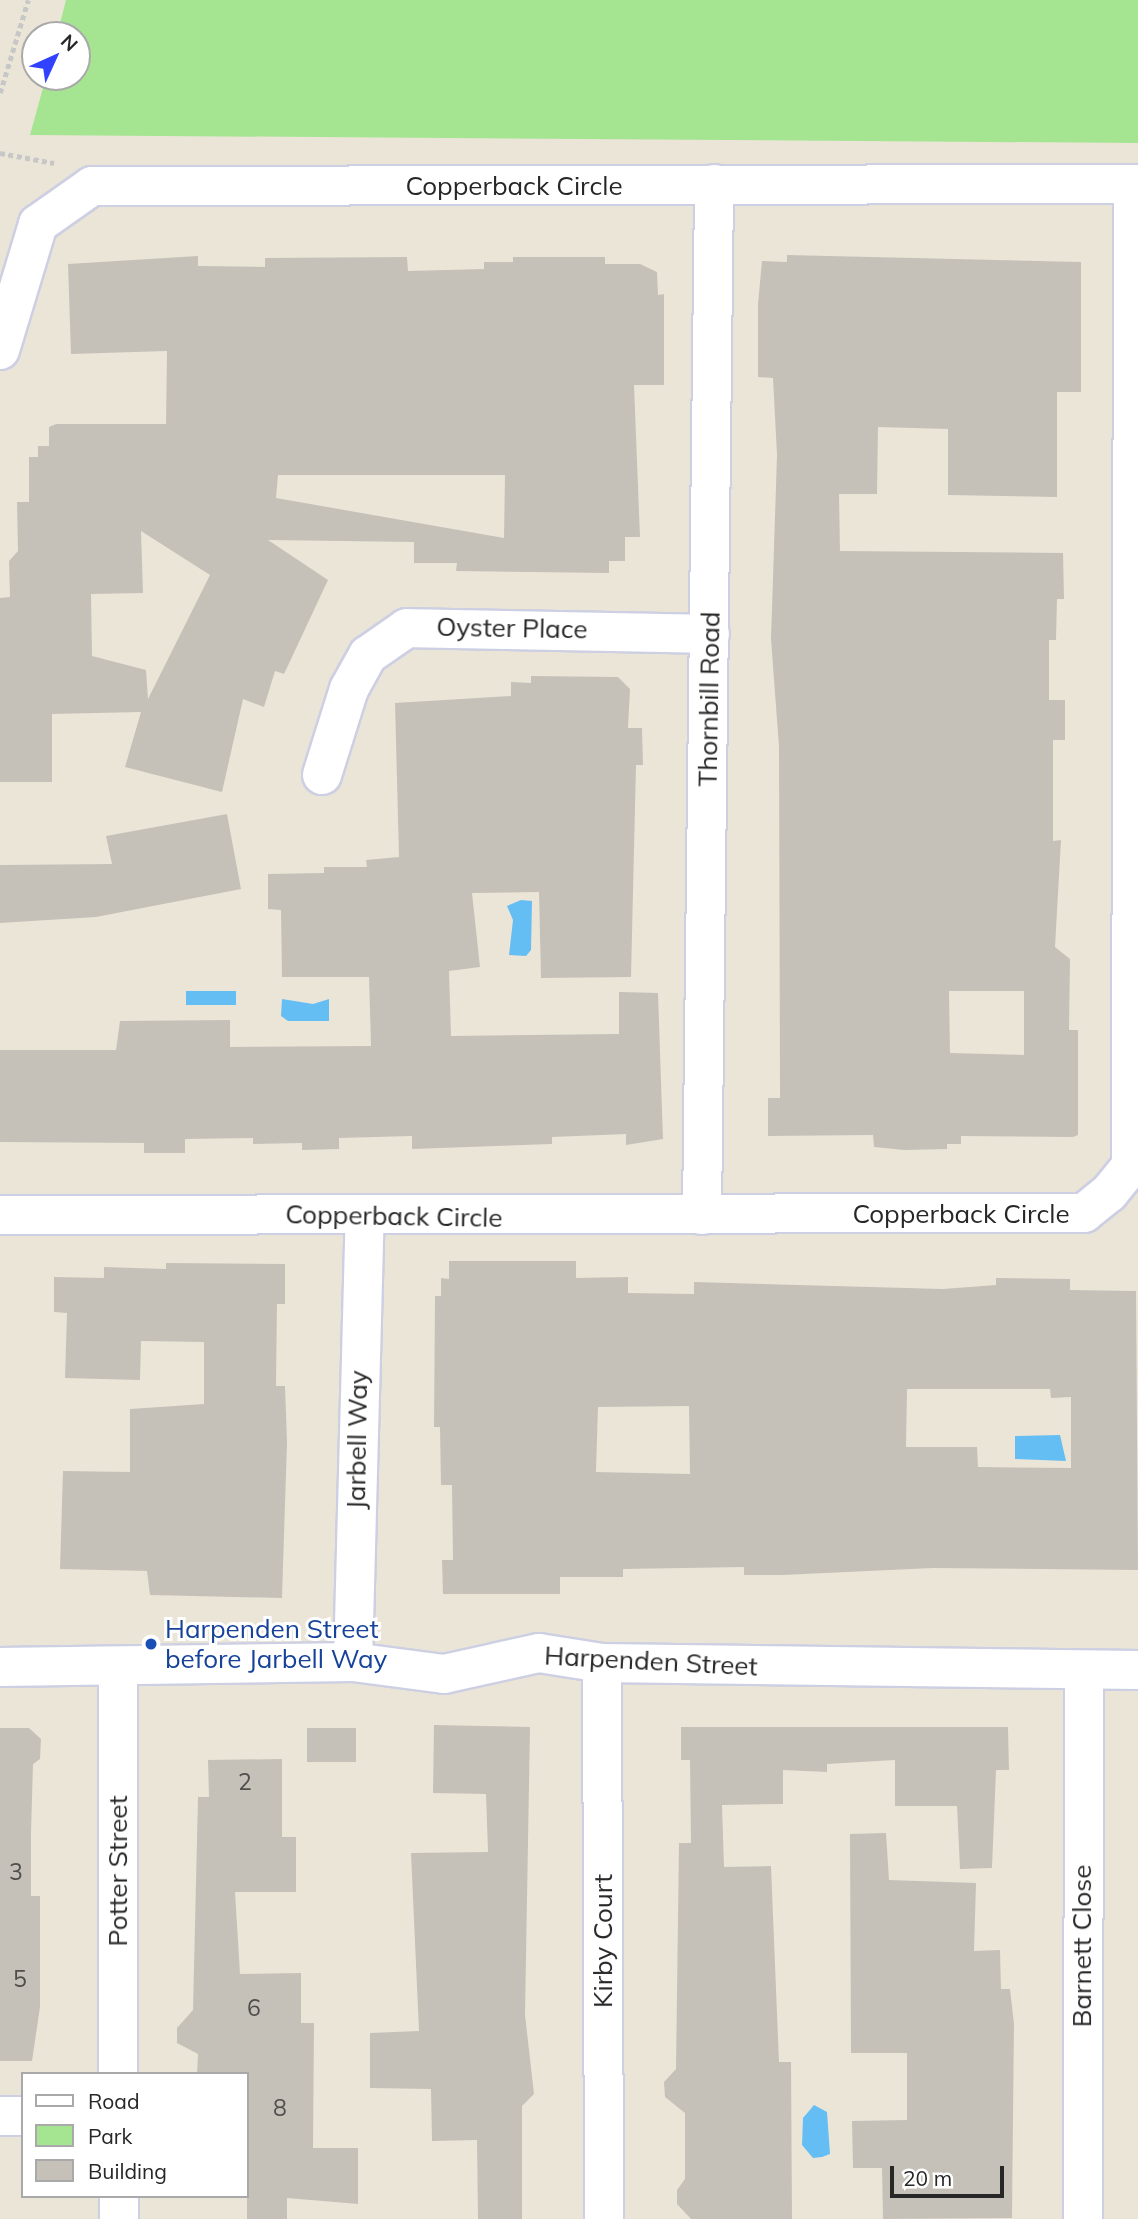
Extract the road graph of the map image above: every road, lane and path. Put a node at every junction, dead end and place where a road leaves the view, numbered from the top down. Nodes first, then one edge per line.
1 (28, 0) edge
2 (0, 93) edge
3 (714, 184) junction
4 (1135, 184) edge
5 (0, 350) edge
6 (710, 634) junction
7 (322, 775) dead end
8 (702, 1214) junction
9 (0, 1215) edge
10 (365, 1217) junction
11 (353, 1662) junction
12 (602, 1663) junction
13 (0, 1667) edge
14 (118, 1668) junction
15 (1138, 1671) edge
16 (1084, 1672) junction
17 (118, 2072) edge
18 (0, 2116) edge
19 (21, 2116) edge
20 (119, 2198) edge
21 (119, 2219) edge
22 (604, 2219) edge
23 (1083, 2219) edge

1 - 2 path
3 - 4 street, Copperback Circle
3 - 5 street, Copperback Circle
3 - 6 street, Thornbill Road
4 - 8 street, Copperback Circle
6 - 7 street, Oyster Place
6 - 8 street, Thornbill Road
8 - 10 street, Copperback Circle
9 - 10 street, Copperback Circle
10 - 11 street, Jarbell Way
11 - 12 street, Harpenden Street
11 - 14 street, Harpenden Street
12 - 16 street, Harpenden Street
12 - 22 street, Kirby Court
13 - 14 street, Harpenden Street
14 - 17 street, Potter Street
15 - 16 street, Harpenden Street
16 - 23 street, Barnett Close
18 - 19 street
20 - 21 street

